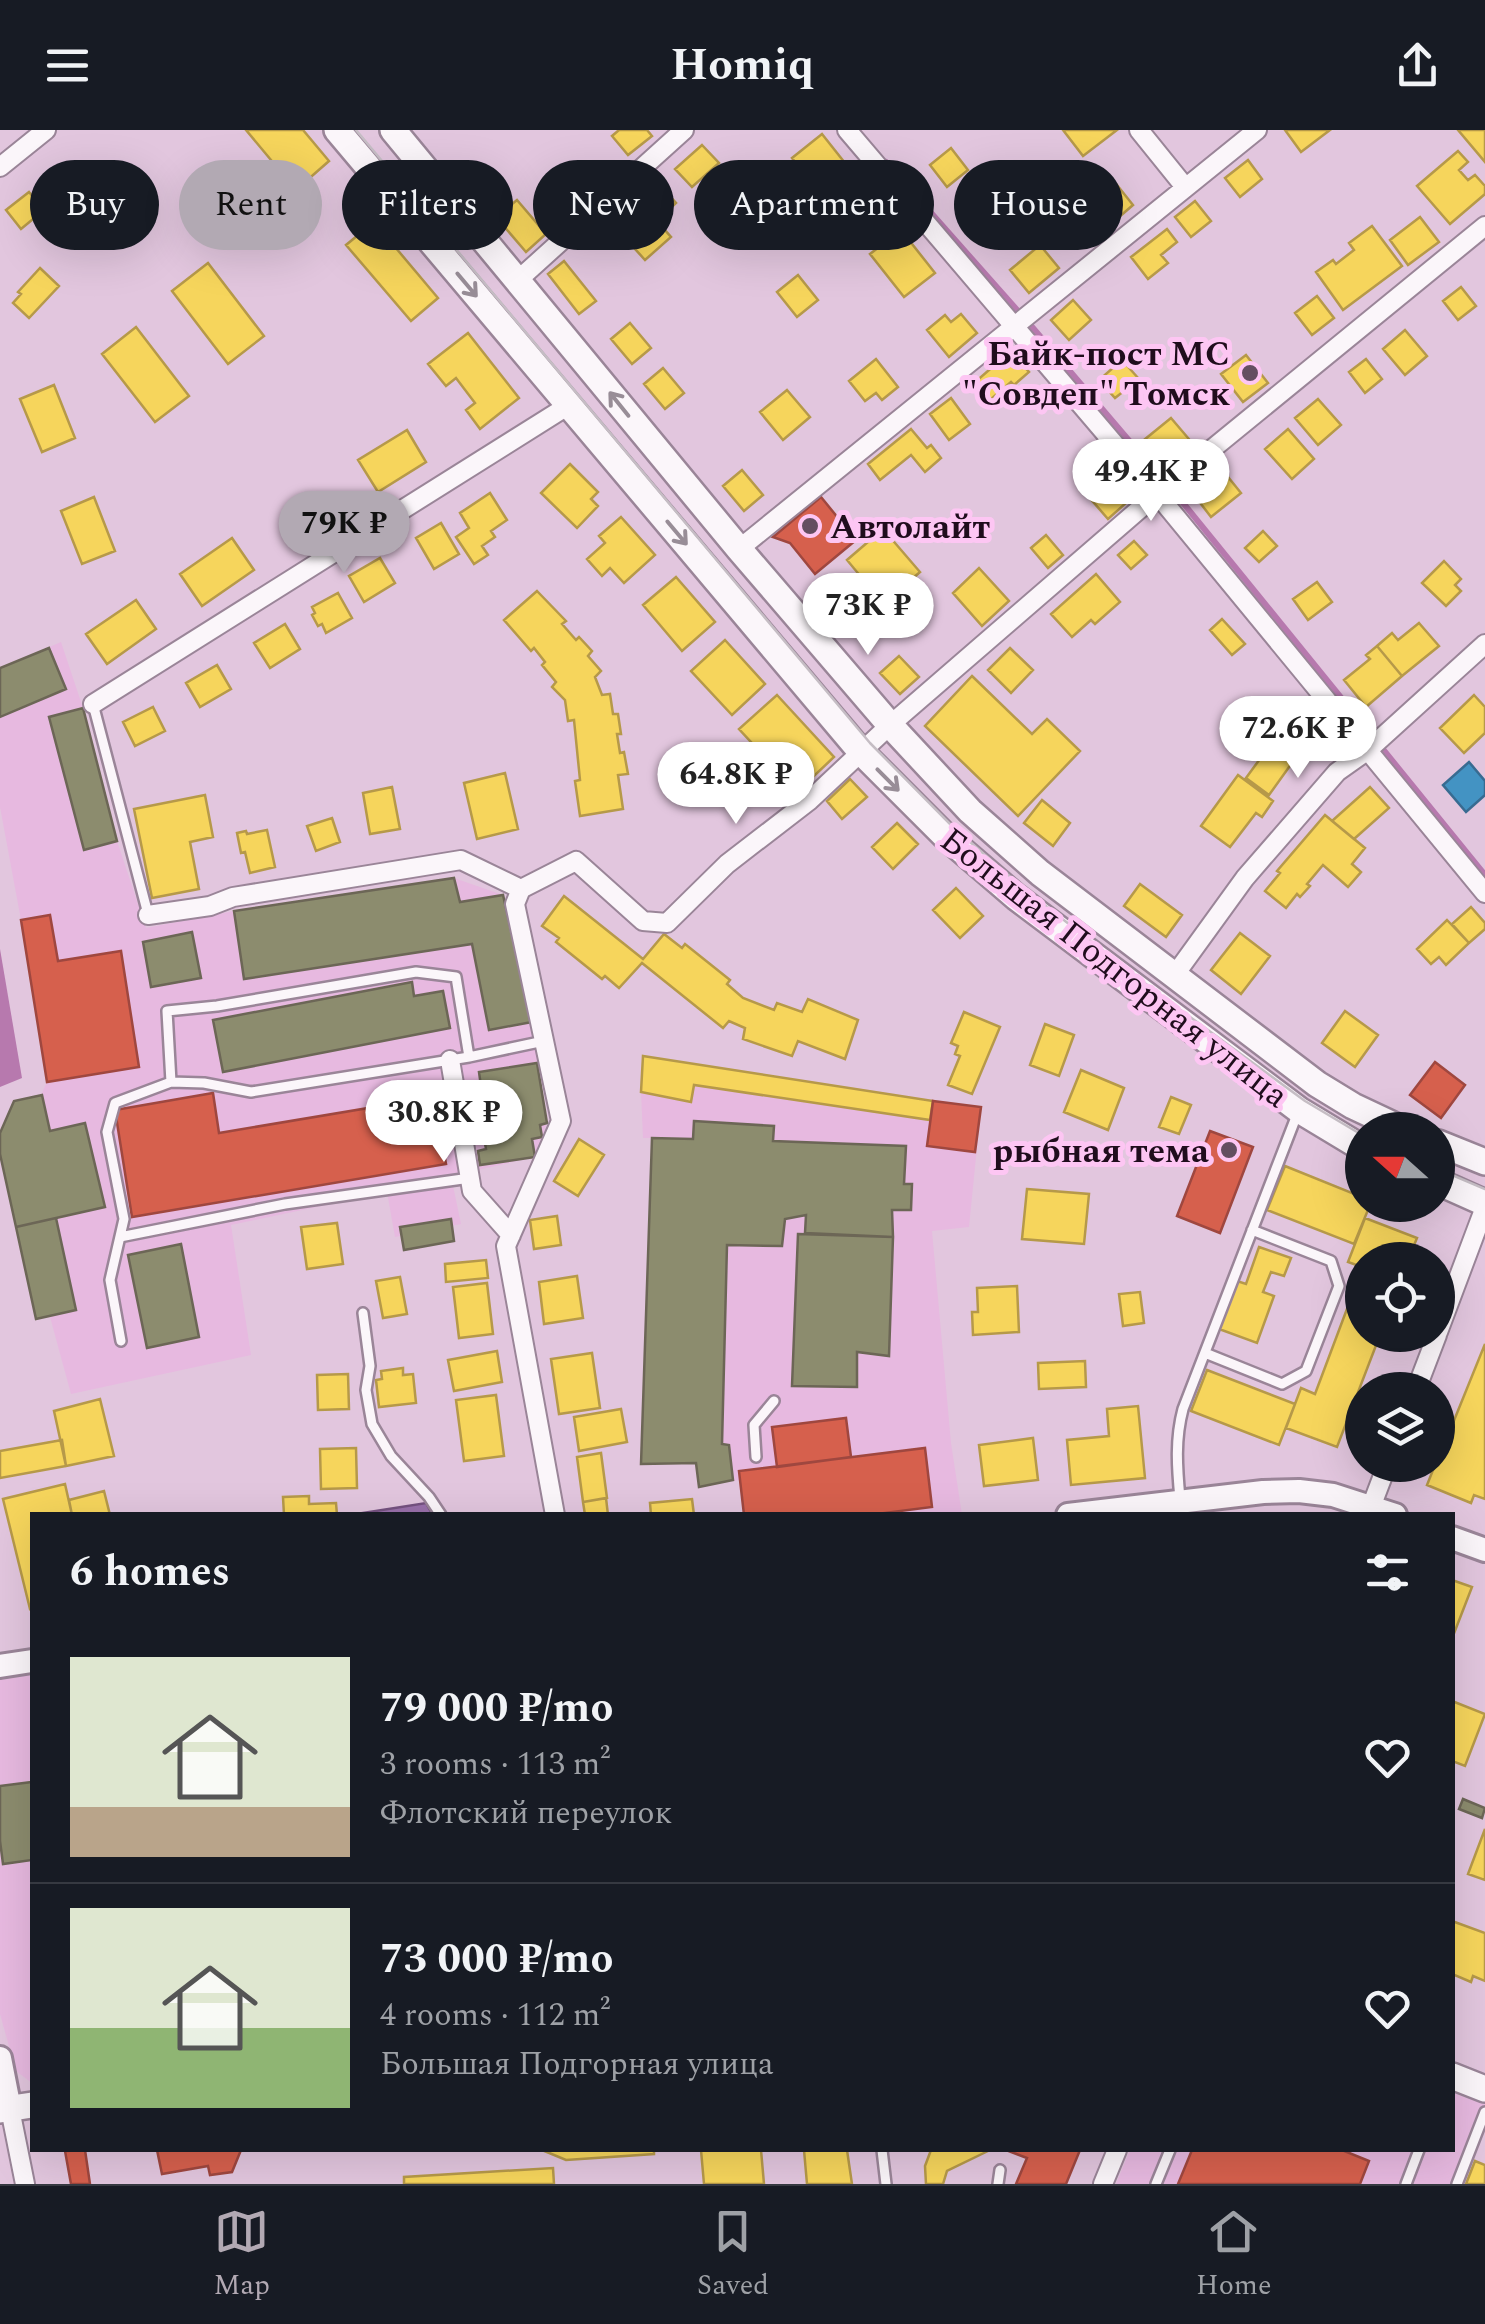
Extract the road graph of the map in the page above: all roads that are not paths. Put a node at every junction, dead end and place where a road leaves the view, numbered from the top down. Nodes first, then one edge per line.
1 (46, 130) edge
2 (337, 130) edge
3 (394, 130) edge
4 (684, 130) edge
5 (847, 130) edge
6 (1139, 130) edge
7 (1257, 130) edge
8 (0, 167) edge
9 (1186, 187) junction
10 (1485, 226) edge
11 (518, 280) junction
12 (1012, 327) junction
13 (569, 405) junction
14 (1157, 494) junction
15 (738, 549) junction
16 (1485, 644) edge
17 (92, 704) joint
18 (890, 725) junction
19 (1368, 750) junction
20 (860, 752) junction
21 (521, 889) junction
22 (1485, 893) edge
23 (148, 915) joint
24 (1174, 976) junction
25 (544, 1041) junction
26 (459, 1058) junction
27 (171, 1082) junction
28 (1299, 1110) junction
29 (1366, 1112) edge
30 (1345, 1138) edge
31 (1455, 1151) edge
32 (1485, 1162) edge
33 (470, 1178) junction
34 (1455, 1190) edge
35 (1485, 1205) edge
36 (1252, 1230) junction
37 (511, 1235) junction
38 (120, 1237) junction
39 (1455, 1286) edge
40 (362, 1313) dead end
41 (121, 1340) dead end
42 (1205, 1353) junction
43 (774, 1401) dead end
44 (756, 1456) dead end
45 (1380, 1482) edge
46 (1180, 1502) junction
47 (1369, 1511) edge
48 (439, 1512) edge
49 (554, 1512) edge
50 (1094, 1512) edge
51 (1455, 1539) edge
52 (1485, 1550) edge
53 (30, 1661) edge
54 (0, 1666) edge
55 (0, 2058) edge
56 (1455, 2077) edge
57 (1485, 2088) edge
58 (14, 2108) edge
59 (1485, 2112) edge
60 (882, 2152) edge
61 (1116, 2152) edge
62 (1169, 2152) edge
63 (1418, 2152) edge
64 (1000, 2170) dead end
65 (25, 2184) edge
66 (886, 2184) edge
67 (998, 2184) edge
68 (1103, 2184) edge
69 (1156, 2184) edge
70 (1406, 2184) edge
71 (1457, 2184) edge

1 - 8 street
2 -> 13 main road, Большая Подгорная улица
3 - 11 main road, Большая Подгорная улица
4 - 11 street
5 - 12 street
6 - 9 street
7 - 9 street
9 - 12 street
10 - 14 street
15 -> 11 main road, Большая Подгорная улица
12 - 14 street
12 - 15 street
13 - 17 street
13 -> 20 main road, Большая Подгорная улица
14 - 18 street
14 - 19 street
15 - 18 main road, Большая Подгорная улица
16 - 19 street
17 - 23 lane
18 - 20 street
18 - 24 main road, Большая Подгорная улица
19 - 22 street
19 - 24 street
20 - 21 street
20 -> 28 main road, Большая Подгорная улица
21 - 23 street
21 - 25 street
24 - 29 main road, Большая Подгорная улица
25 - 26 lane
25 - 37 street
26 - 27 lane
26 - 27 lane
26 - 33 street
27 - 38 lane
28 - 30 main road, Большая Подгорная улица
28 - 36 lane
31 - 32 main road
33 - 37 street
33 - 38 lane
34 - 35 main road
35 - 39 street
36 - 42 lane
36 - 42 lane
37 - 49 street
38 - 41 lane
40 - 48 lane
42 - 46 lane
43 - 44 lane
45 - 47 street
46 - 47 street
46 - 50 street
51 - 52 street
53 - 54 street
55 - 58 street
56 - 57 main road
58 - 65 street
59 - 71 lane
60 - 66 lane
61 - 68 street
62 - 69 lane
63 - 70 lane
64 - 67 lane

